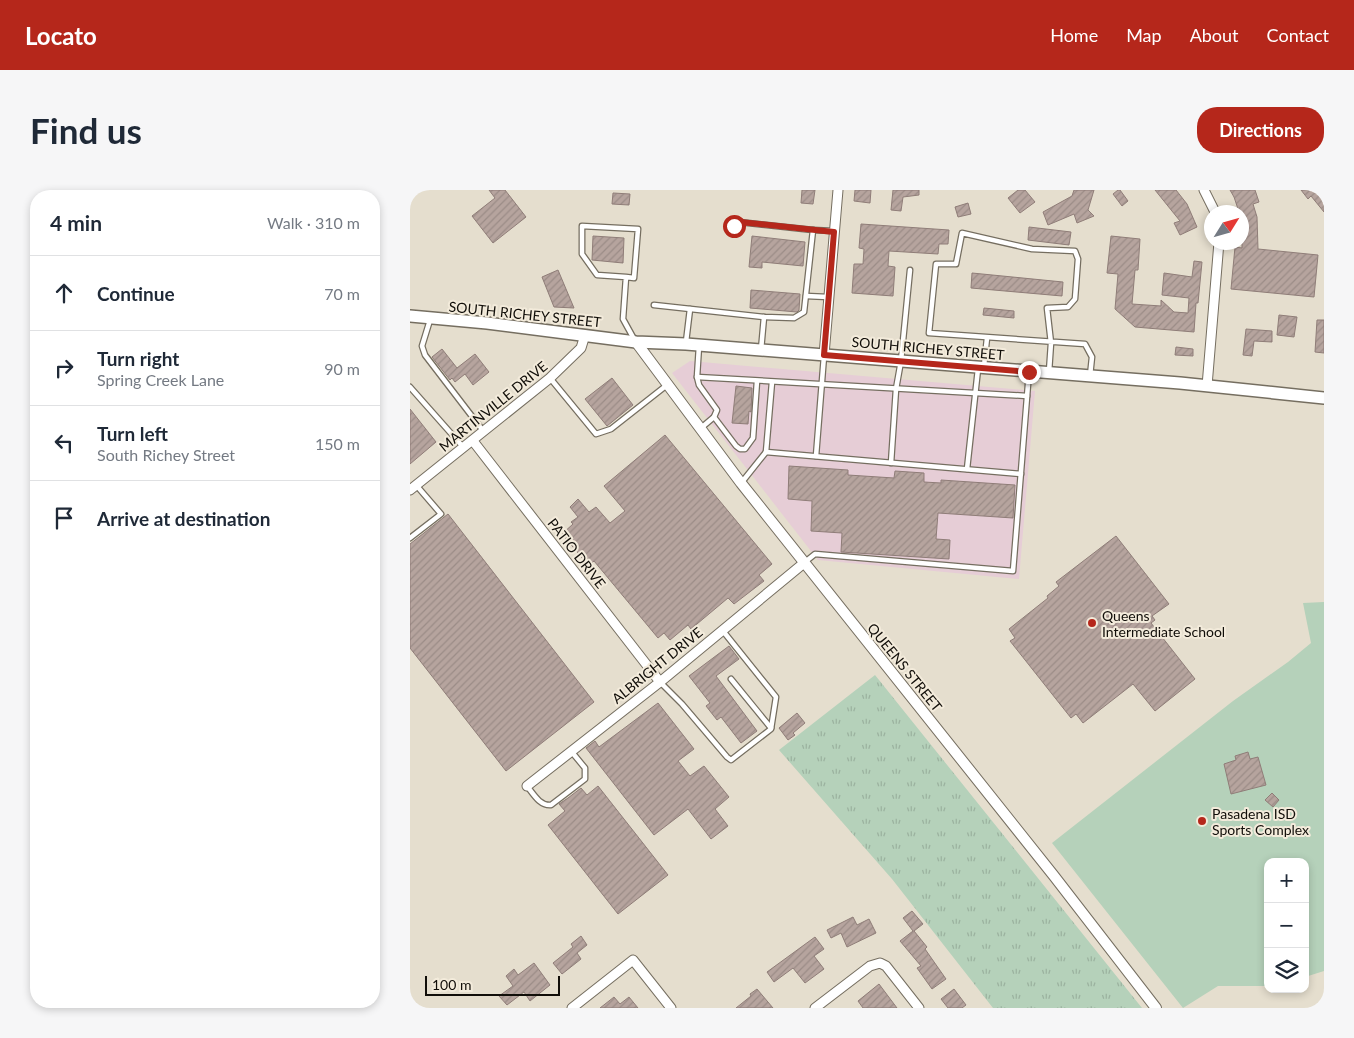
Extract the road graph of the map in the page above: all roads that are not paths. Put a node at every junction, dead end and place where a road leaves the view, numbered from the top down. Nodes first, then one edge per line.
1 (838, 190) edge
2 (1204, 190) edge
3 (1212, 205) edge
4 (734, 226) dead end
5 (813, 230) junction
6 (834, 232) junction
7 (1218, 250) edge
8 (910, 270) dead end
9 (626, 278) junction
10 (806, 296) junction
11 (828, 297) junction
12 (654, 305) dead end
13 (690, 309) junction
14 (410, 316) edge
15 (764, 316) junction
16 (431, 318) junction
17 (585, 335) junction
18 (986, 338) junction
19 (636, 342) junction
20 (1051, 343) junction
21 (686, 344) junction
22 (699, 345) junction
23 (761, 351) junction
24 (824, 355) junction
25 (901, 361) junction
26 (981, 367) junction
27 (1029, 372) junction
28 (1049, 373) junction
29 (1090, 376) junction
30 (697, 377) junction
31 (550, 378) junction
32 (756, 380) junction
33 (772, 382) junction
34 (822, 384) junction
35 (667, 385) junction
36 (1206, 386) junction
37 (410, 387) edge
38 (896, 389) junction
39 (975, 393) junction
40 (1027, 396) junction
41 (1324, 398) edge
42 (714, 417) junction
43 (700, 428) junction
44 (484, 432) junction
45 (473, 441) junction
46 (464, 448) junction
47 (766, 452) junction
48 (816, 456) junction
49 (891, 463) junction
50 (967, 469) junction
51 (1021, 474) junction
52 (741, 483) junction
53 (413, 488) edge
54 (410, 538) edge
55 (804, 563) junction
56 (722, 630) junction
57 (731, 679) dead end
58 (660, 682) junction
59 (771, 729) junction
60 (571, 751) junction
61 (527, 786) joint
62 (919, 1007) edge
63 (572, 1008) edge
64 (671, 1008) edge
65 (815, 1008) edge
66 (1156, 1008) edge

1 - 6 street
2 - 3 street
4 - 5 lane
5 - 6 lane
5 - 10 lane
6 - 11 street
7 - 36 street
8 - 25 lane
9 - 9 lane
9 - 19 lane
10 - 11 lane
10 - 15 lane
11 - 24 street
12 - 13 lane
13 - 15 lane
13 - 21 lane
14 - 16 main road, SOUTH RICHEY STREET
15 - 23 lane
16 - 17 main road, SOUTH RICHEY STREET
16 - 44 lane
17 - 19 main road, SOUTH RICHEY STREET
17 - 31 street, MARTINVILLE DRIVE
18 - 20 lane
18 - 20 lane
18 - 26 lane
19 - 21 main road, SOUTH RICHEY STREET
19 - 35 street, QUEENS STREET
20 - 28 lane
20 - 29 lane
21 - 22 main road, SOUTH RICHEY STREET
22 - 23 main road, SOUTH RICHEY STREET
22 - 30 lane
23 - 24 main road, SOUTH RICHEY STREET
24 - 25 main road, SOUTH RICHEY STREET
24 - 34 lane
25 - 26 main road, SOUTH RICHEY STREET
25 - 38 lane
26 - 27 main road, SOUTH RICHEY STREET
26 - 39 lane
27 - 28 main road, SOUTH RICHEY STREET
27 - 40 lane
28 - 29 main road, SOUTH RICHEY STREET
29 - 36 main road, SOUTH RICHEY STREET
30 - 32 lane
30 - 42 lane
31 - 35 lane
31 - 44 street, MARTINVILLE DRIVE
32 - 33 lane
32 - 42 lane
33 - 34 lane
33 - 47 lane
34 - 38 lane
34 - 48 lane
35 - 43 street, QUEENS STREET
36 - 41 main road, SOUTH RICHEY STREET
37 - 46 lane
38 - 39 lane
38 - 49 lane
39 - 40 lane
39 - 50 lane
40 - 51 lane
42 - 43 lane
43 - 52 street, QUEENS STREET
44 - 45 street, MARTINVILLE DRIVE
45 - 46 street, MARTINVILLE DRIVE
45 - 58 street, PATIO DRIVE
46 - 53 street, MARTINVILLE DRIVE
47 - 48 lane
47 - 52 lane
48 - 49 lane
49 - 50 lane
50 - 51 lane
51 - 55 lane
52 - 55 street, QUEENS STREET
53 - 54 lane
55 - 56 street, ALBRIGHT DRIVE
55 - 66 street, QUEENS STREET
56 - 58 street, ALBRIGHT DRIVE
56 - 59 lane
57 - 59 lane
58 - 59 lane
58 - 60 street, ALBRIGHT DRIVE
60 - 61 street, ALBRIGHT DRIVE
60 - 61 lane
62 - 65 street
63 - 64 street

